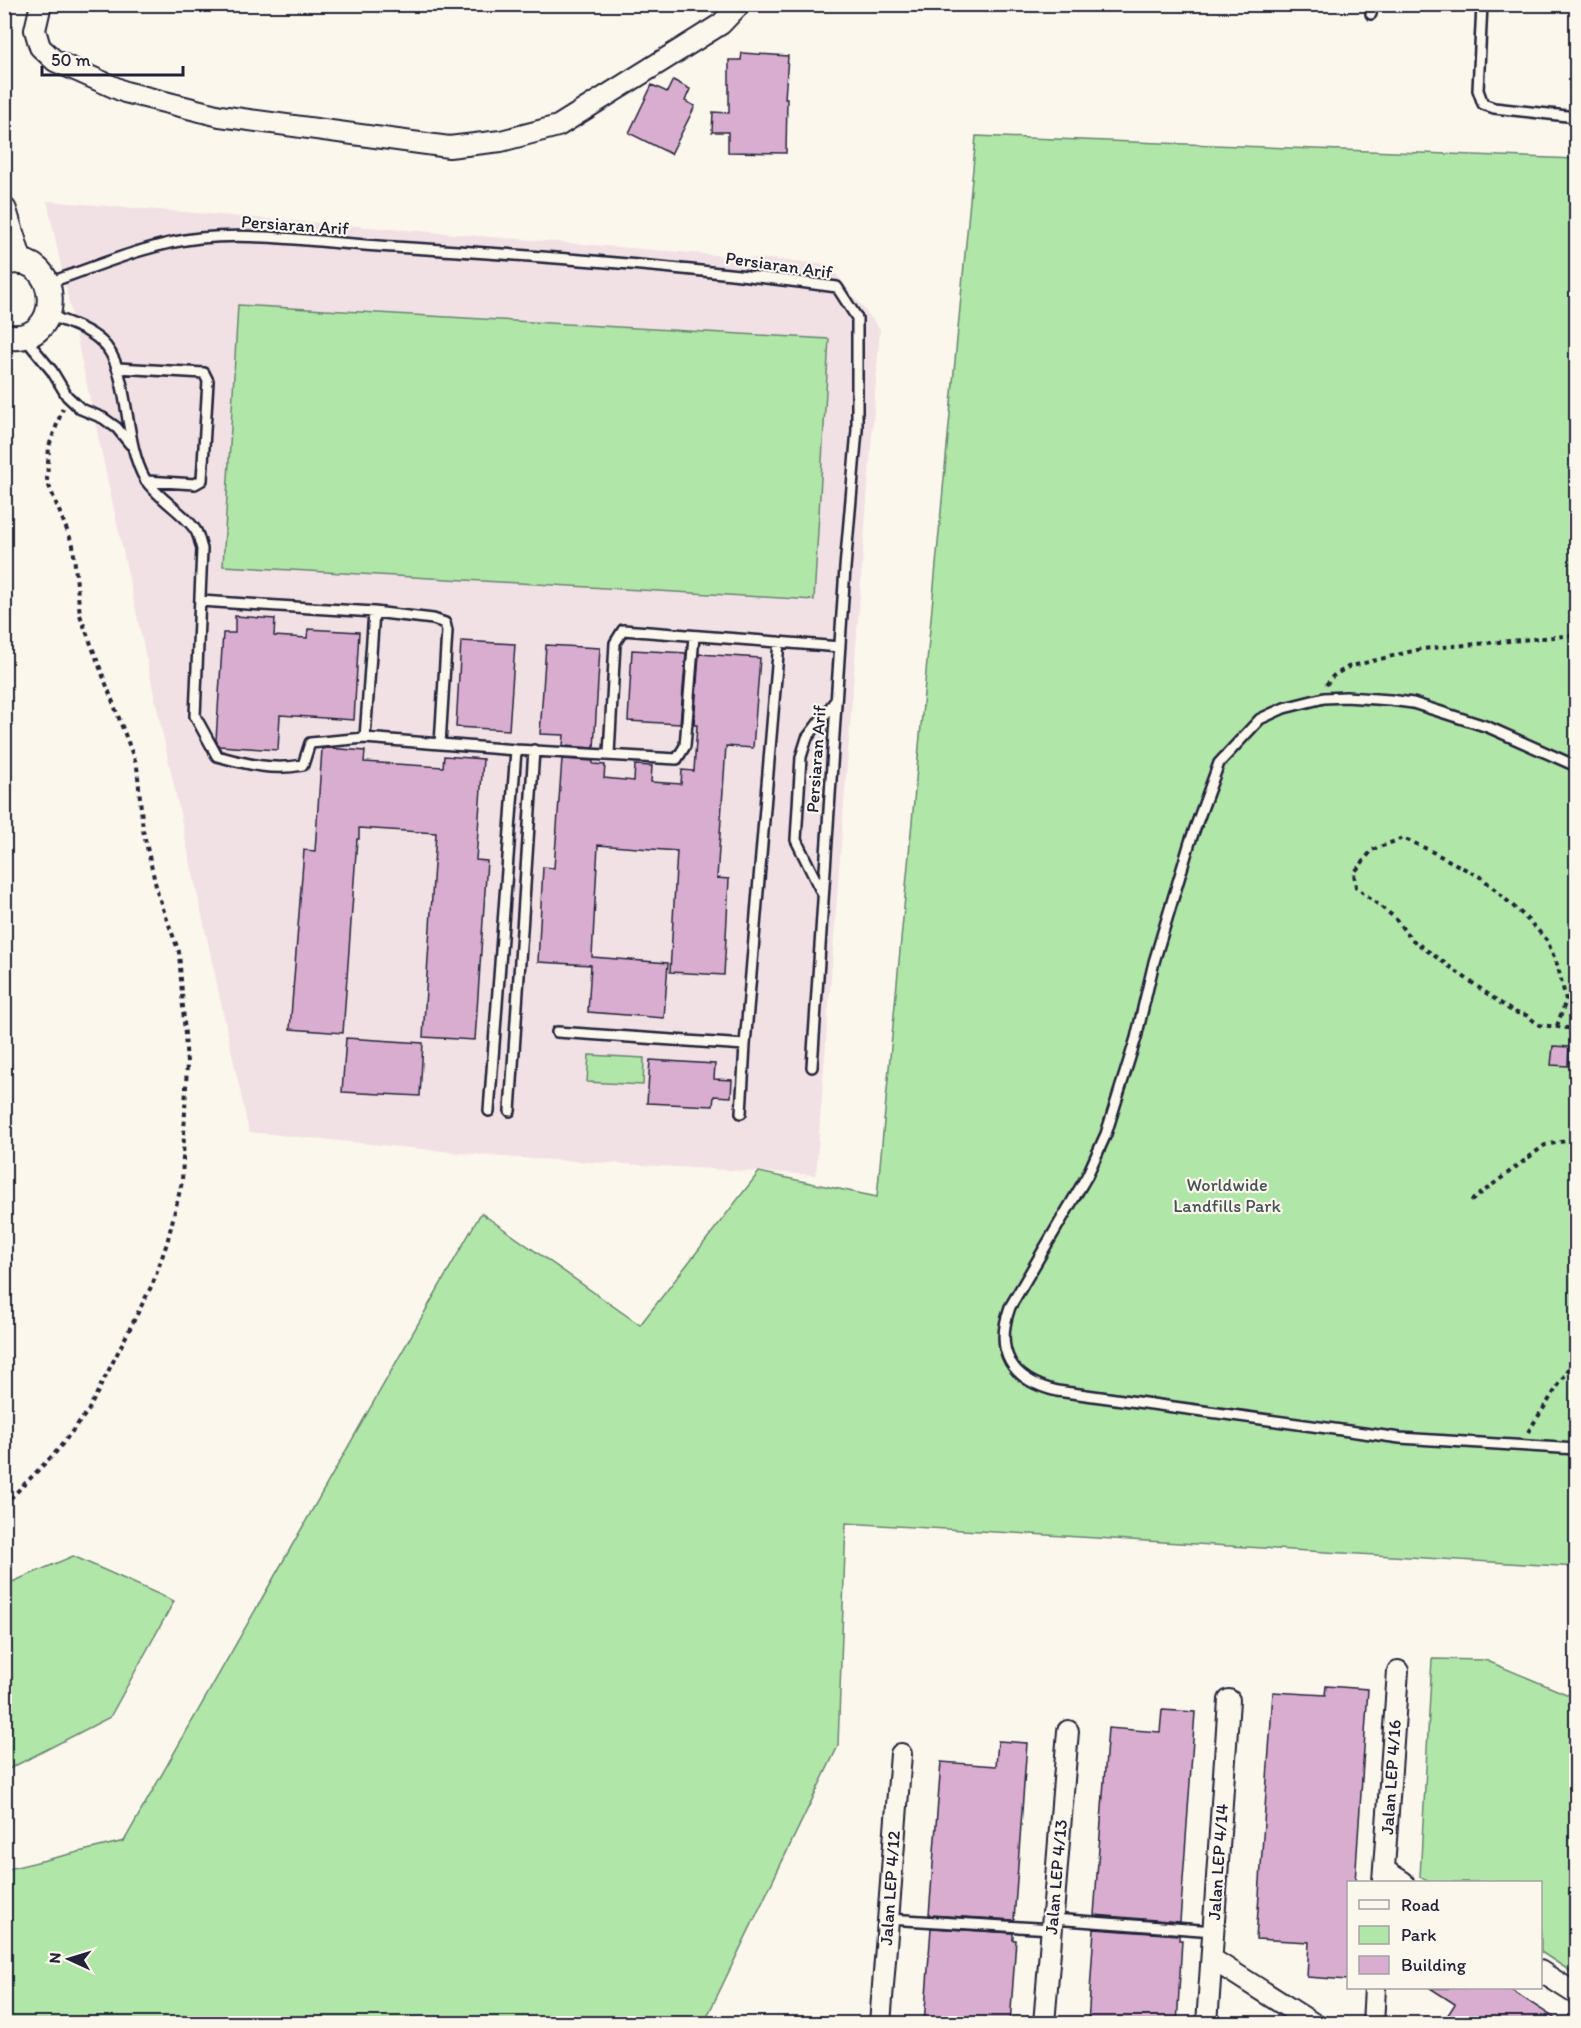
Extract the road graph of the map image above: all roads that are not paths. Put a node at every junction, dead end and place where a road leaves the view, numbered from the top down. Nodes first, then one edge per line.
1 (41, 4) edge
2 (740, 4) edge
3 (1482, 4) edge
4 (1576, 117) edge
5 (4, 210) edge
6 (12, 262) edge
7 (48, 283) junction
8 (48, 315) junction
9 (14, 336) edge
10 (118, 368) junction
11 (132, 446) junction
12 (146, 481) junction
13 (200, 601) junction
14 (374, 612) junction
15 (694, 636) junction
16 (779, 642) junction
17 (840, 647) junction
18 (836, 700) junction
19 (365, 738) junction
20 (440, 744) junction
21 (516, 750) junction
22 (534, 750) junction
23 (609, 754) junction
24 (1576, 766) edge
25 (823, 895) junction
26 (557, 1032) dead end
27 (745, 1045) junction
28 (812, 1067) dead end
29 (489, 1111) dead end
30 (510, 1111) dead end
31 (741, 1113) dead end
32 (1576, 1449) edge
33 (1398, 1671) dead end
34 (1229, 1700) dead end
35 (1068, 1731) dead end
36 (901, 1754) dead end
37 (1383, 1876) edge
38 (1400, 1881) edge
39 (888, 1919) junction
40 (1053, 1924) junction
41 (1214, 1931) junction
42 (1212, 1959) junction
43 (1542, 1972) edge
44 (1375, 1989) edge
45 (1576, 1994) edge
46 (880, 2024) edge
47 (1044, 2024) edge
48 (1207, 2024) edge
49 (1314, 2024) edge
50 (1373, 2024) edge

1 - 2 street
3 - 4 lane
5 - 6 street
6 - 7 street
7 - 8 street
7 - 17 lane, Persiaran Arif
8 - 9 street
8 - 10 lane
9 - 11 lane
10 - 11 lane
10 - 12 lane
11 - 12 lane
12 - 13 lane
13 - 14 lane
13 - 19 lane
14 - 19 lane
14 - 20 lane
15 - 16 lane
15 - 23 lane
15 - 23 lane
16 - 17 lane
16 - 27 lane
17 - 18 lane, Persiaran Arif
18 - 25 lane, Persiaran Arif
18 - 25 lane
19 - 20 lane
20 - 21 lane
21 - 22 lane
21 - 29 lane
22 - 23 lane
22 - 30 lane
24 - 32 lane
25 - 28 lane, Persiaran Arif
26 - 27 lane
27 - 31 lane
33 - 37 street, Jalan LEP 4/16
34 - 41 street, Jalan LEP 4/14
35 - 40 street, Jalan LEP 4/13
36 - 39 street, Jalan LEP 4/12
37 - 38 street
39 - 40 lane
39 - 46 street, Jalan LEP 4/12
40 - 41 lane
40 - 47 street, Jalan LEP 4/13
41 - 42 street, Jalan LEP 4/14
42 - 48 street, Jalan LEP 4/14
42 - 49 street
43 - 45 street
44 - 50 street

